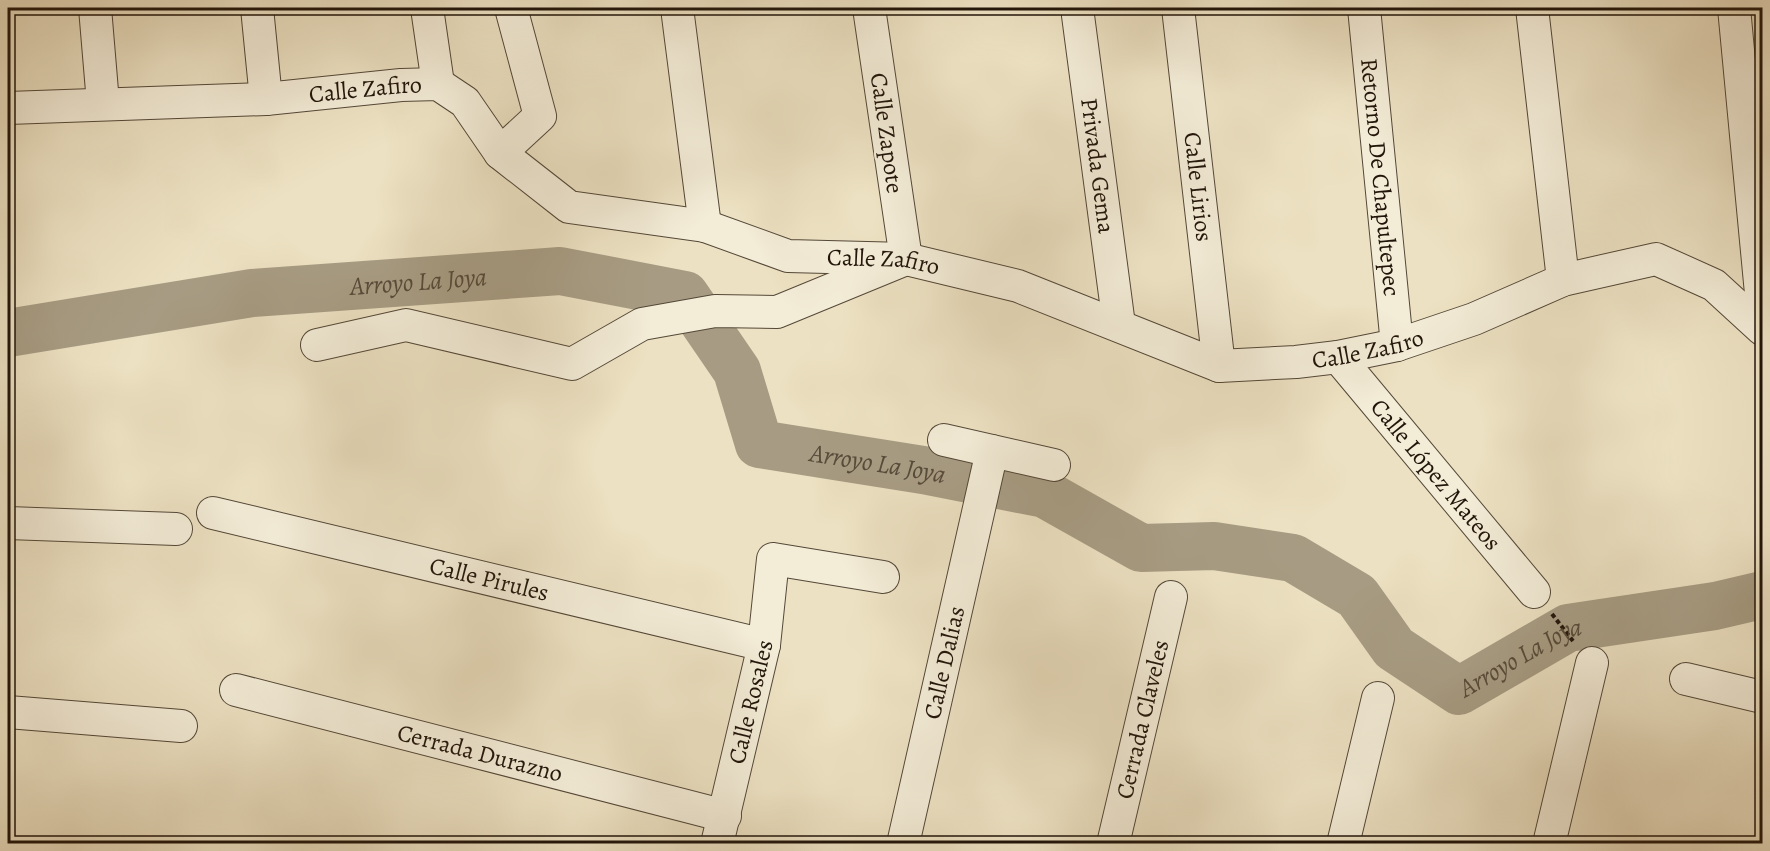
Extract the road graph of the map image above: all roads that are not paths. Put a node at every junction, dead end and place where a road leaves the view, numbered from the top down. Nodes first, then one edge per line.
1 (95, 8) edge
2 (257, 8) edge
3 (427, 8) edge
4 (511, 8) edge
5 (677, 8) edge
6 (869, 8) edge
7 (1077, 8) edge
8 (1178, 8) edge
9 (1364, 8) edge
10 (1532, 8) edge
11 (1734, 8) edge
12 (438, 84) junction
13 (266, 99) junction
14 (103, 103) junction
15 (8, 108) edge
16 (500, 153) junction
17 (705, 226) junction
18 (906, 259) junction
19 (1563, 280) junction
20 (1762, 304) edge
21 (1119, 325) junction
22 (1762, 329) edge
23 (317, 345) dead end
24 (1397, 345) junction
25 (1338, 357) junction
26 (1219, 366) junction
27 (944, 440) dead end
28 (992, 451) junction
29 (1054, 465) dead end
30 (213, 513) dead end
31 (8, 523) edge
32 (176, 529) dead end
33 (883, 577) dead end
34 (1534, 592) road end
35 (1172, 597) dead end
36 (764, 645) junction
37 (1592, 663) road end
38 (1686, 679) dead end
39 (236, 690) dead end
40 (1762, 697) edge
41 (1378, 698) dead end
42 (8, 712) edge
43 (181, 726) dead end
44 (721, 830) edge
45 (903, 843) edge
46 (1113, 843) edge
47 (1343, 843) edge
48 (1550, 843) edge

1 - 14 street
2 - 13 street
3 - 12 street
4 - 16 street
5 - 17 street
6 - 18 street, Calle Zapote
7 - 21 street, Privada Gema
8 - 26 street, Calle Lirios
9 - 24 street, Retorno De Chapultepec
10 - 19 street
11 - 20 street
12 - 13 street, Calle Zafiro
12 - 16 street, Calle Zafiro
13 - 14 street, Calle Zafiro
14 - 15 street, Calle Zafiro
16 - 17 street, Calle Zafiro
17 - 18 street, Calle Zafiro
18 - 21 street, Calle Zafiro
18 - 23 street
19 - 22 street, Calle Zafiro
19 - 24 street, Calle Zafiro
21 - 26 street, Calle Zafiro
24 - 25 street, Calle Zafiro
25 - 26 street, Calle Zafiro
25 - 34 street, Calle López Mateos
27 - 28 street
28 - 29 street
28 - 45 street, Calle Dalias
30 - 36 street, Calle Pirules
31 - 32 street
33 - 36 street, Calle Rosales
35 - 46 street, Cerrada Claveles
36 - 44 street, Calle Rosales
37 - 48 street
38 - 40 street
39 - 44 street, Cerrada Durazno
41 - 47 street
42 - 43 street

